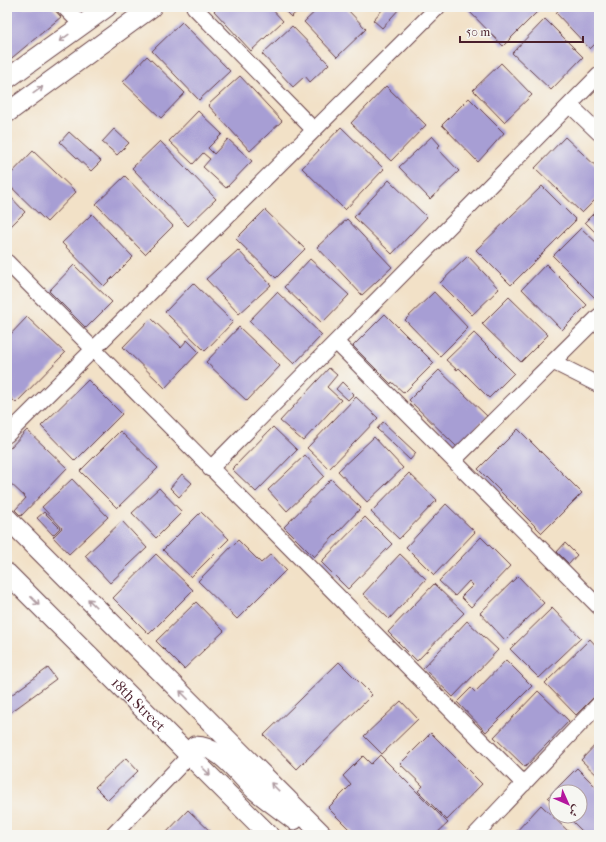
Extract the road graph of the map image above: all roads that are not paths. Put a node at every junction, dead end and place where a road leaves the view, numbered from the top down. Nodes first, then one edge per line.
1 (64, 7) edge
2 (107, 7) edge
3 (152, 7) edge
4 (194, 7) edge
5 (438, 7) edge
6 (82, 25) junction
7 (599, 75) edge
8 (7, 79) edge
9 (570, 105) junction
10 (7, 113) edge
11 (314, 130) junction
12 (599, 133) edge
13 (7, 262) edge
14 (599, 316) edge
15 (336, 342) junction
16 (93, 350) junction
17 (553, 362) junction
18 (599, 385) edge
19 (7, 435) edge
20 (454, 460) junction
21 (210, 469) junction
22 (7, 518) edge
23 (7, 573) edge
24 (599, 607) edge
25 (599, 704) edge
26 (190, 755) junction
27 (524, 784) junction
28 (113, 835) edge
29 (269, 835) edge
30 (314, 835) edge
31 (323, 835) edge
32 (475, 835) edge

1 - 6 street
2 - 6 street
10 -> 3 street
4 - 11 street
5 - 11 street
6 -> 8 street
7 - 9 street
9 - 12 street
9 - 15 street
11 - 16 street
13 - 16 street
14 - 17 street
15 - 20 street
15 - 21 street
16 - 19 street
16 - 21 street
17 - 18 street
17 - 20 street
20 - 24 street
21 - 27 street
31 -> 22 street
23 -> 26 street, 18th Street
25 - 27 street
26 - 28 street
26 -> 29 street, 18th Street
26 - 30 street
27 - 32 street

